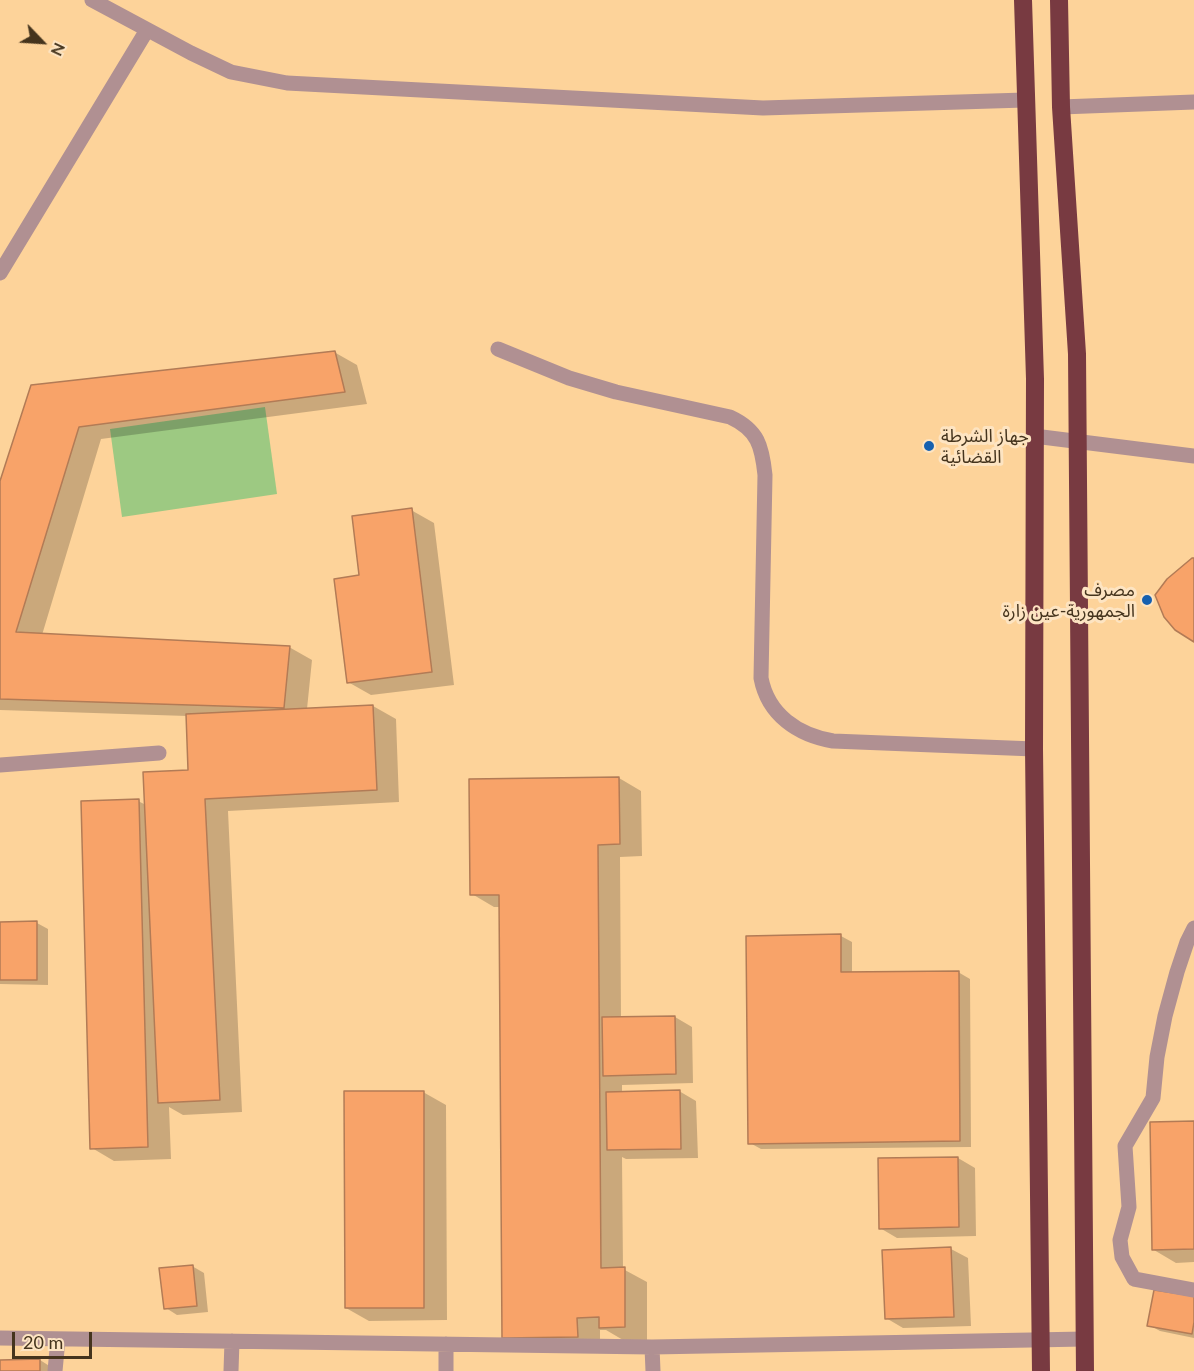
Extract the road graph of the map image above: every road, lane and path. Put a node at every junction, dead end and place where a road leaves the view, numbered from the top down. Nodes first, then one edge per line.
1 (92, 0) edge
2 (1023, 0) edge
3 (1059, 0) edge
4 (147, 30) junction
5 (1025, 100) junction
6 (1194, 102) edge
7 (1061, 107) junction
8 (0, 273) edge
9 (498, 349) dead end
10 (1034, 436) junction
11 (1078, 440) junction
12 (1194, 456) edge
13 (1034, 749) junction
14 (159, 753) dead end
15 (0, 765) edge
16 (1194, 928) edge
17 (1194, 1290) edge
18 (0, 1338) edge
19 (58, 1339) junction
20 (1042, 1339) junction
21 (1085, 1339) junction
22 (232, 1341) junction
23 (446, 1344) junction
24 (652, 1347) junction
25 (55, 1371) edge
26 (231, 1371) edge
27 (446, 1371) edge
28 (653, 1371) edge
29 (1041, 1371) edge
30 (1085, 1371) edge

1 - 4 street
2 - 5 highway
3 - 7 highway
4 - 5 street
4 - 8 street
5 - 10 highway
6 - 7 street
7 - 11 highway
9 - 13 street
10 - 11 street
10 - 13 highway
11 - 12 street
11 - 21 highway
13 - 20 highway
14 - 15 street
16 - 17 street
18 - 19 street
19 - 22 street
19 - 25 street
20 - 21 street
20 - 24 street
20 - 29 highway
21 - 30 highway
22 - 23 street
22 - 26 street
23 - 24 street
23 - 27 street
24 - 28 street

